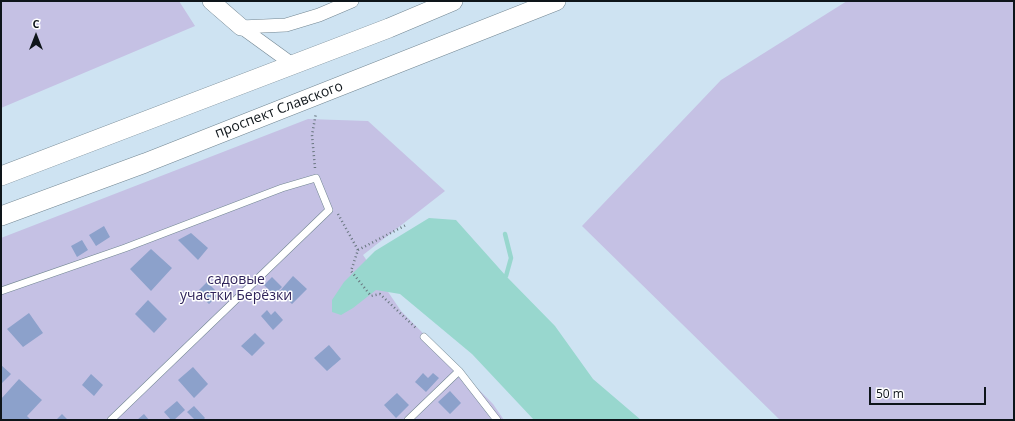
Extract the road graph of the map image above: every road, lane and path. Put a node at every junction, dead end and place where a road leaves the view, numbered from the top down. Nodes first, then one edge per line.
1 (211, 1) edge
2 (352, 1) edge
3 (453, 1) edge
4 (556, 1) edge
5 (241, 27) junction
6 (292, 64) junction
7 (311, 98) junction
8 (1, 176) edge
9 (316, 178) junction
10 (329, 210) junction
11 (1, 216) edge
12 (406, 225) dead end
13 (358, 250) junction
14 (1, 291) edge
15 (424, 337) joint
16 (459, 371) junction
17 (111, 420) edge
18 (408, 420) edge
19 (496, 420) edge

1 - 5 street
2 - 5 street
3 - 6 main road
4 - 7 main road, проспект Славского
5 - 6 street
6 - 8 main road
7 - 9 path
7 - 11 main road, проспект Славского
9 - 10 lane
9 - 14 lane
10 - 13 path
10 - 17 lane
12 - 13 path
13 - 15 path
15 - 16 lane
16 - 18 lane
16 - 19 lane

